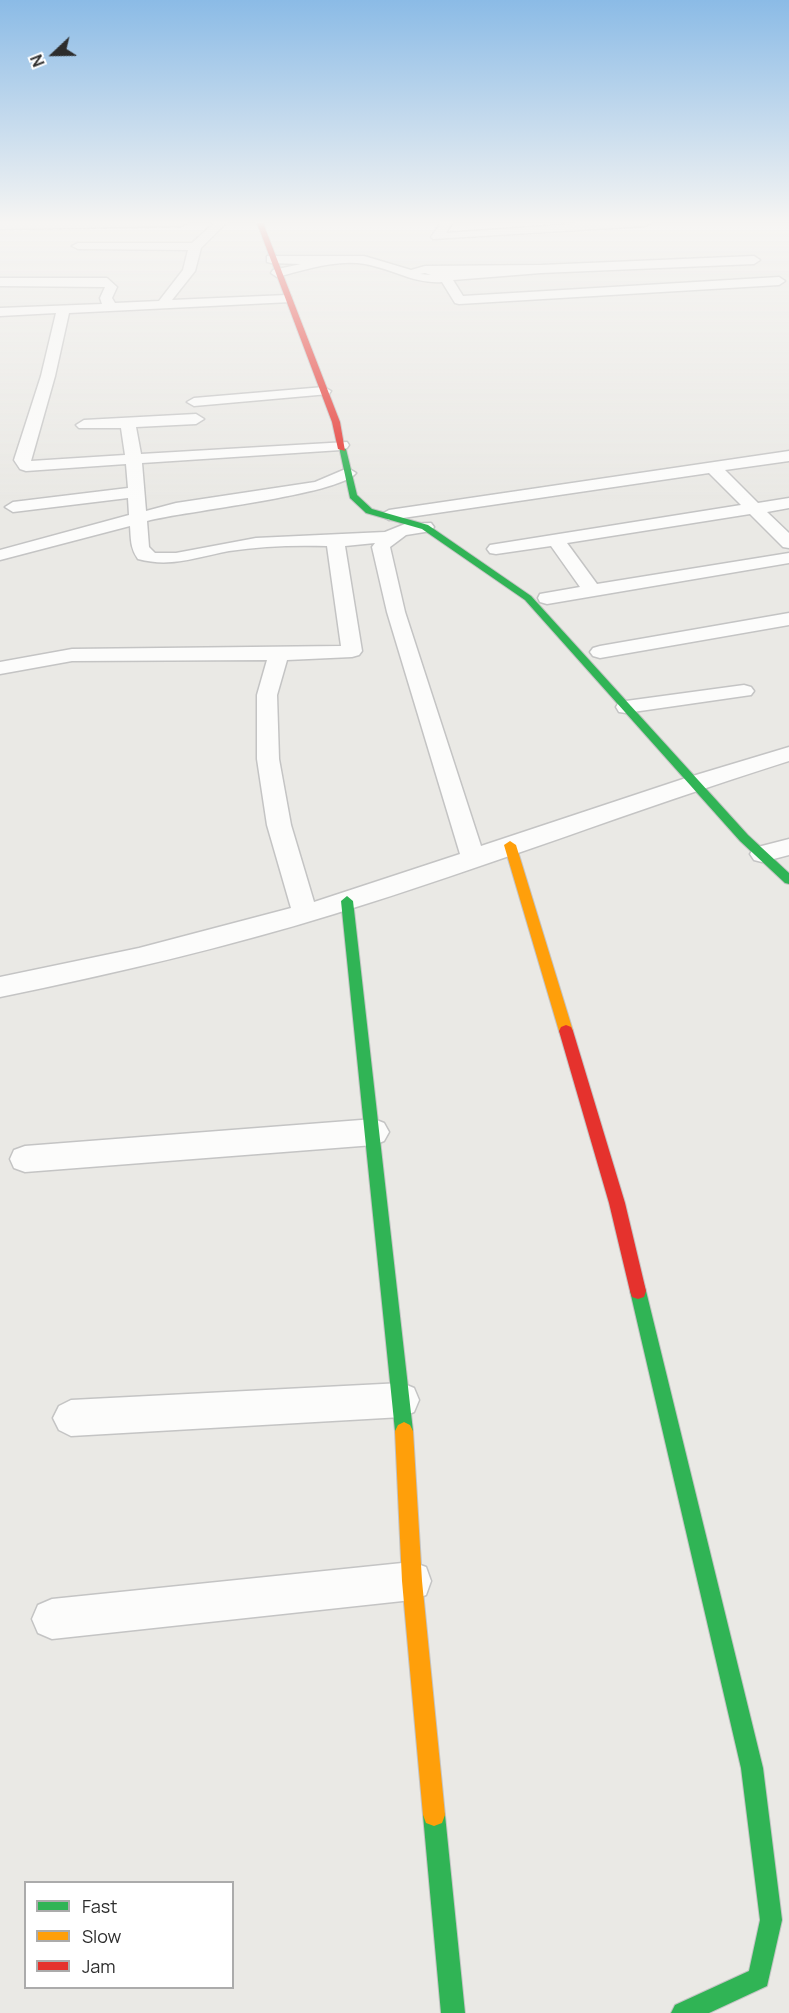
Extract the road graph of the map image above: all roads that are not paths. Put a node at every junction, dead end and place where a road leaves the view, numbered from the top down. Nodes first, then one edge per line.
1 (62, 317) edge
2 (294, 317) edge
3 (324, 391) junction
4 (194, 402) dead end
5 (196, 419) dead end
6 (128, 423) junction
7 (84, 425) dead end
8 (341, 445) junction
9 (789, 456) edge
10 (134, 460) junction
11 (712, 467) junction
12 (348, 473) junction
13 (136, 492) junction
14 (789, 503) edge
15 (13, 507) dead end
16 (754, 509) junction
17 (388, 515) junction
18 (137, 519) junction
19 (424, 527) junction
20 (387, 537) junction
21 (556, 540) junction
22 (335, 541) junction
23 (789, 543) edge
24 (496, 549) dead end
25 (0, 555) edge
26 (789, 558) edge
27 (592, 591) junction
28 (547, 598) dead end
29 (789, 618) edge
30 (600, 651) dead end
31 (279, 654) junction
32 (0, 668) edge
33 (744, 691) dead end
34 (626, 707) junction
35 (787, 758) edge
36 (694, 783) junction
37 (510, 845) junction
38 (789, 847) edge
39 (762, 854) junction
40 (473, 858) junction
41 (789, 880) edge
42 (348, 901) junction
43 (305, 913) junction
44 (0, 987) edge
45 (374, 1132) junction
46 (26, 1159) dead end
47 (402, 1400) junction
48 (70, 1418) dead end
49 (412, 1581) junction
50 (52, 1619) dead end
51 (453, 2013) edge
52 (683, 2013) edge

1 - 10 street
2 - 3 street
3 - 4 street
3 - 8 street
5 - 6 street
6 - 7 street
6 - 10 street
8 - 10 street
8 - 12 street
9 - 11 street
10 - 13 street
11 - 16 street
11 - 17 street
12 - 17 street
12 - 18 street
13 - 15 street
13 - 18 street
14 - 16 street
16 - 21 street
16 - 23 street
17 - 19 street
18 - 22 street
18 - 25 street
19 - 20 street
19 - 34 street
20 - 22 street
20 - 40 street
21 - 24 street
21 - 27 street
22 - 31 street
26 - 27 street
27 - 28 street
29 - 30 street
31 - 32 street
31 - 43 street
33 - 34 street
34 - 36 street
35 - 36 street
36 - 37 street
36 - 39 street
37 - 40 street
37 - 52 street
38 - 39 street
39 - 41 street
40 - 42 street
42 - 43 street
42 - 45 street
43 - 44 street
45 - 46 street
45 - 47 street
47 - 48 street
47 - 49 street
49 - 50 street
49 - 51 street

